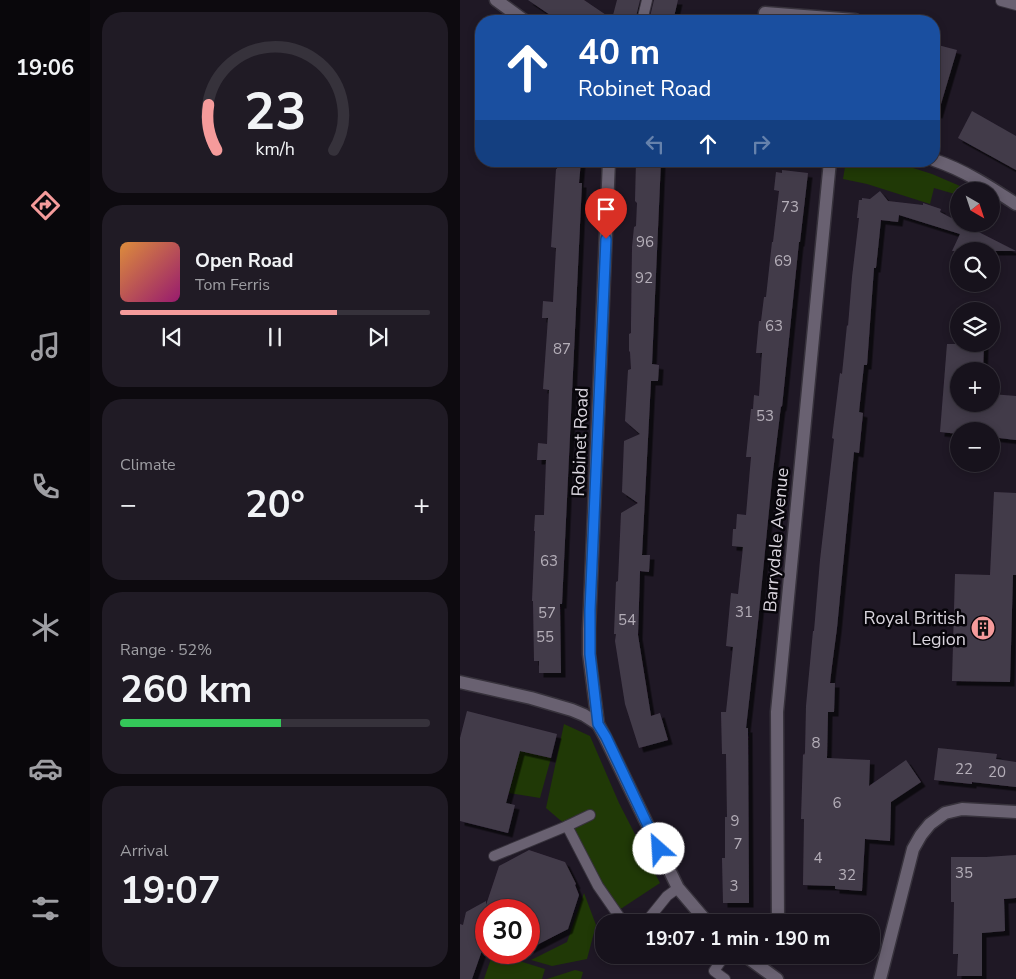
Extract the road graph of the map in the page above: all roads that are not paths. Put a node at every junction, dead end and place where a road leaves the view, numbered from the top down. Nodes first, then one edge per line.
1 (496, 0) edge
2 (647, 0) edge
3 (1002, 1) edge
4 (1016, 5) edge
5 (765, 13) dead end
6 (517, 15) edge
7 (643, 15) edge
8 (782, 15) edge
9 (940, 162) edge
10 (609, 167) edge
11 (829, 167) edge
12 (1016, 204) edge
13 (460, 682) edge
14 (598, 724) junction
15 (1016, 812) edge
16 (590, 815) dead end
17 (567, 826) junction
18 (494, 856) dead end
19 (678, 888) junction
20 (617, 914) edge
21 (652, 914) edge
22 (700, 914) edge
23 (778, 914) edge
24 (719, 964) edge
25 (765, 964) edge
26 (725, 979) edge
27 (777, 979) edge
28 (880, 979) edge

1 - 6 street
2 - 7 lane
3 - 4 lane
5 - 8 street
9 - 12 street
10 - 14 street, Robinet Road
11 - 23 street, Barrydale Avenue
13 - 14 street
14 - 19 street
15 - 28 street
16 - 17 lane
17 - 18 lane
17 - 20 lane
19 - 21 lane
19 - 22 street
24 - 26 lane
25 - 27 street

